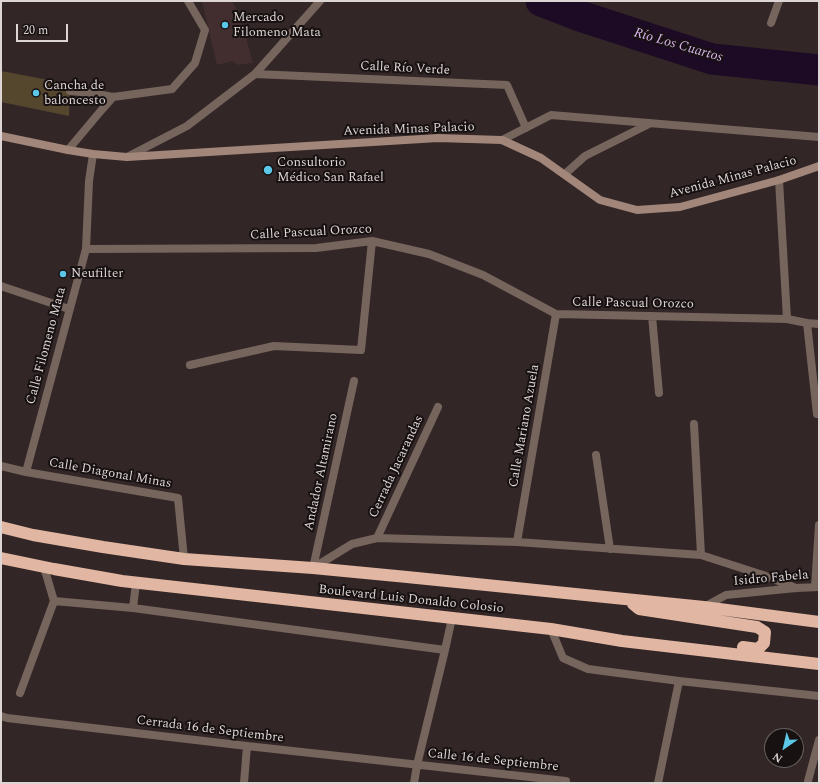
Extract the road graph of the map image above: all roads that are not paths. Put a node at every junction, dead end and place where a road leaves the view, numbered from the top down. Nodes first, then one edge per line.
1 (188, 1) edge
2 (320, 1) edge
3 (779, 1) edge
4 (771, 23) dead end
5 (255, 74) junction
6 (70, 91) dead end
7 (114, 97) junction
8 (651, 123) junction
9 (526, 128) junction
10 (1, 136) edge
11 (819, 137) edge
12 (502, 140) junction
13 (68, 150) junction
14 (93, 154) junction
15 (127, 157) junction
16 (819, 166) edge
17 (565, 174) junction
18 (780, 180) junction
19 (372, 241) junction
20 (86, 249) junction
21 (1, 286) edge
22 (69, 309) junction
23 (556, 314) junction
24 (652, 316) junction
25 (787, 319) junction
26 (807, 323) junction
27 (819, 324) edge
28 (190, 365) dead end
29 (354, 381) dead end
30 (659, 393) dead end
31 (438, 406) dead end
32 (817, 414) dead end
33 (694, 424) dead end
34 (596, 455) dead end
35 (1, 466) edge
36 (26, 472) junction
37 (819, 525) edge
38 (1, 527) edge
39 (377, 538) junction
40 (517, 542) junction
41 (610, 549) junction
42 (701, 555) junction
43 (1, 558) edge
44 (184, 559) junction
45 (44, 567) junction
46 (313, 568) junction
47 (136, 583) junction
48 (817, 587) edge
49 (796, 588) junction
50 (627, 599) junction
51 (54, 601) junction
52 (704, 607) junction
53 (133, 608) junction
54 (452, 618) junction
55 (819, 622) edge
56 (551, 629) junction
57 (622, 641) junction
58 (446, 650) junction
59 (819, 664) edge
60 (678, 681) junction
61 (20, 693) dead end
62 (819, 696) edge
63 (1, 716) edge
64 (819, 740) edge
65 (248, 746) junction
66 (417, 765) junction
67 (808, 780) dead end
68 (566, 781) dead end
69 (244, 783) edge
70 (414, 783) edge
71 (658, 783) edge

1 - 7 street
2 - 5 street
3 - 4 street
5 - 9 street, Calle Río Verde
5 - 15 street
6 - 7 street
7 - 13 street
8 - 9 street
8 - 11 street
8 - 17 street
9 - 12 street
10 - 13 main road, Avenida Minas Palacio
12 - 15 main road, Avenida Minas Palacio
12 - 17 main road, Avenida Minas Palacio
13 - 14 main road, Avenida Minas Palacio
14 - 15 main road, Avenida Minas Palacio
14 - 20 street, Calle Filomeno Mata
16 - 18 main road, Avenida Minas Palacio
17 - 18 main road, Avenida Minas Palacio
18 - 25 street
19 - 20 street, Calle Pascual Orozco
19 - 23 street, Calle Pascual Orozco
19 - 28 street
20 - 22 street, Calle Filomeno Mata
21 - 22 street
22 - 36 street, Calle Filomeno Mata
23 - 24 street, Calle Pascual Orozco
23 - 40 street, Calle Mariano Azuela
24 - 25 street, Calle Pascual Orozco
24 - 30 street
25 - 26 street, Calle Pascual Orozco
26 - 27 street, Calle Pascual Orozco
26 - 32 street
29 - 46 street, Andador Altamirano
31 - 39 street, Cerrada Jacarandas
33 - 42 street
34 - 41 street
35 - 36 street, Calle Diagonal Minas
36 - 44 street, Calle Diagonal Minas
37 - 48 street
38 - 44 highway, Boulevard Luis Donaldo Colosio
39 - 40 street
39 - 46 street
40 - 41 street
41 - 42 street
42 - 49 street
43 - 45 highway, Boulevard Luis Donaldo Colosio
44 - 46 highway, Boulevard Luis Donaldo Colosio
45 - 47 highway, Boulevard Luis Donaldo Colosio
45 - 51 street
46 - 50 highway, Boulevard Luis Donaldo Colosio
47 - 53 street
47 - 54 highway, Boulevard Luis Donaldo Colosio
48 - 49 street, Isidro Fabela
49 - 52 street, Isidro Fabela
50 - 52 highway, Boulevard Luis Donaldo Colosio
50 - 57 highway
51 - 53 street
51 - 61 street
52 - 55 highway, Boulevard Luis Donaldo Colosio
53 - 58 street
54 - 56 highway, Boulevard Luis Donaldo Colosio
54 - 58 street
56 - 57 highway, Boulevard Luis Donaldo Colosio
56 - 60 street
57 - 59 highway, Boulevard Luis Donaldo Colosio
58 - 66 street
60 - 62 street
60 - 71 street
63 - 65 street, Cerrada 16 de Septiembre
64 - 67 street
65 - 66 street, Cerrada 16 de Septiembre
65 - 69 street
66 - 68 street, Calle 16 de Septiembre
66 - 70 street

